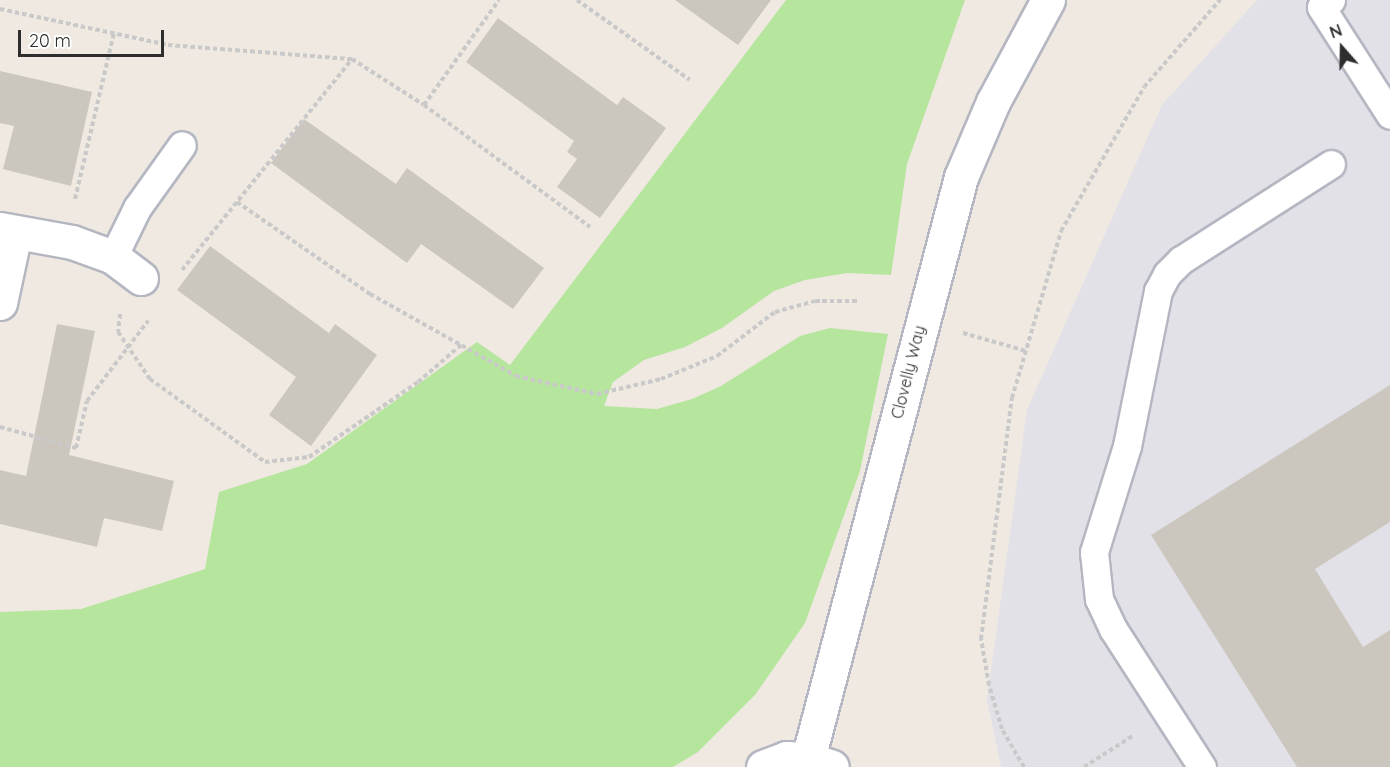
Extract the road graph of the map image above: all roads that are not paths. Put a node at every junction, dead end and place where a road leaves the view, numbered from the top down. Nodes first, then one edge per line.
1 (1048, 0) edge
2 (1331, 0) edge
3 (1390, 115) edge
4 (182, 145) dead end
5 (1331, 164) dead end
6 (7, 231) edge
7 (113, 257) junction
8 (141, 278) road end
9 (0, 303) edge
10 (820, 763) edge
11 (763, 767) edge
12 (1202, 767) edge

1 - 10 street, Clovelly Way
2 - 3 lane
4 - 7 lane
5 - 12 lane
6 - 7 street
6 - 9 street
7 - 8 street
10 - 11 street, Clovelly Way

